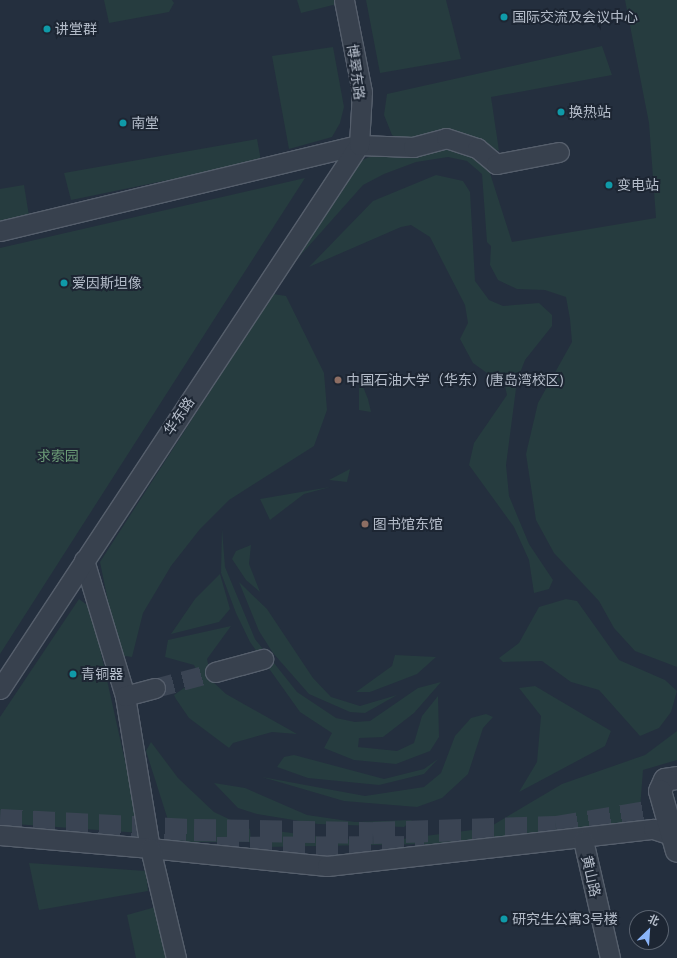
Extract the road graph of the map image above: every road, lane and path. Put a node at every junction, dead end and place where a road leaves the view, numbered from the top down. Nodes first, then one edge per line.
1 (344, 0) edge
2 (359, 145) junction
3 (559, 152) dead end
4 (0, 231) edge
5 (84, 560) junction
6 (262, 659) dead end
7 (215, 672) tunnel mouth
8 (155, 688) tunnel mouth
9 (0, 689) edge
10 (125, 696) junction
11 (677, 778) edge
12 (0, 835) edge
13 (583, 840) junction
14 (676, 841) edge
15 (150, 848) junction
16 (604, 957) edge
17 (176, 958) edge

1 - 2 street, 博翠东路
2 - 3 street
2 - 4 street
2 - 5 street, 华东路
5 - 9 street, 华东路
5 - 10 street
6 - 7 street
8 - 10 street
10 - 15 street
11 - 14 street
12 - 15 street
13 - 14 street
13 - 15 street
13 - 16 street, 黄山路
15 - 17 street

